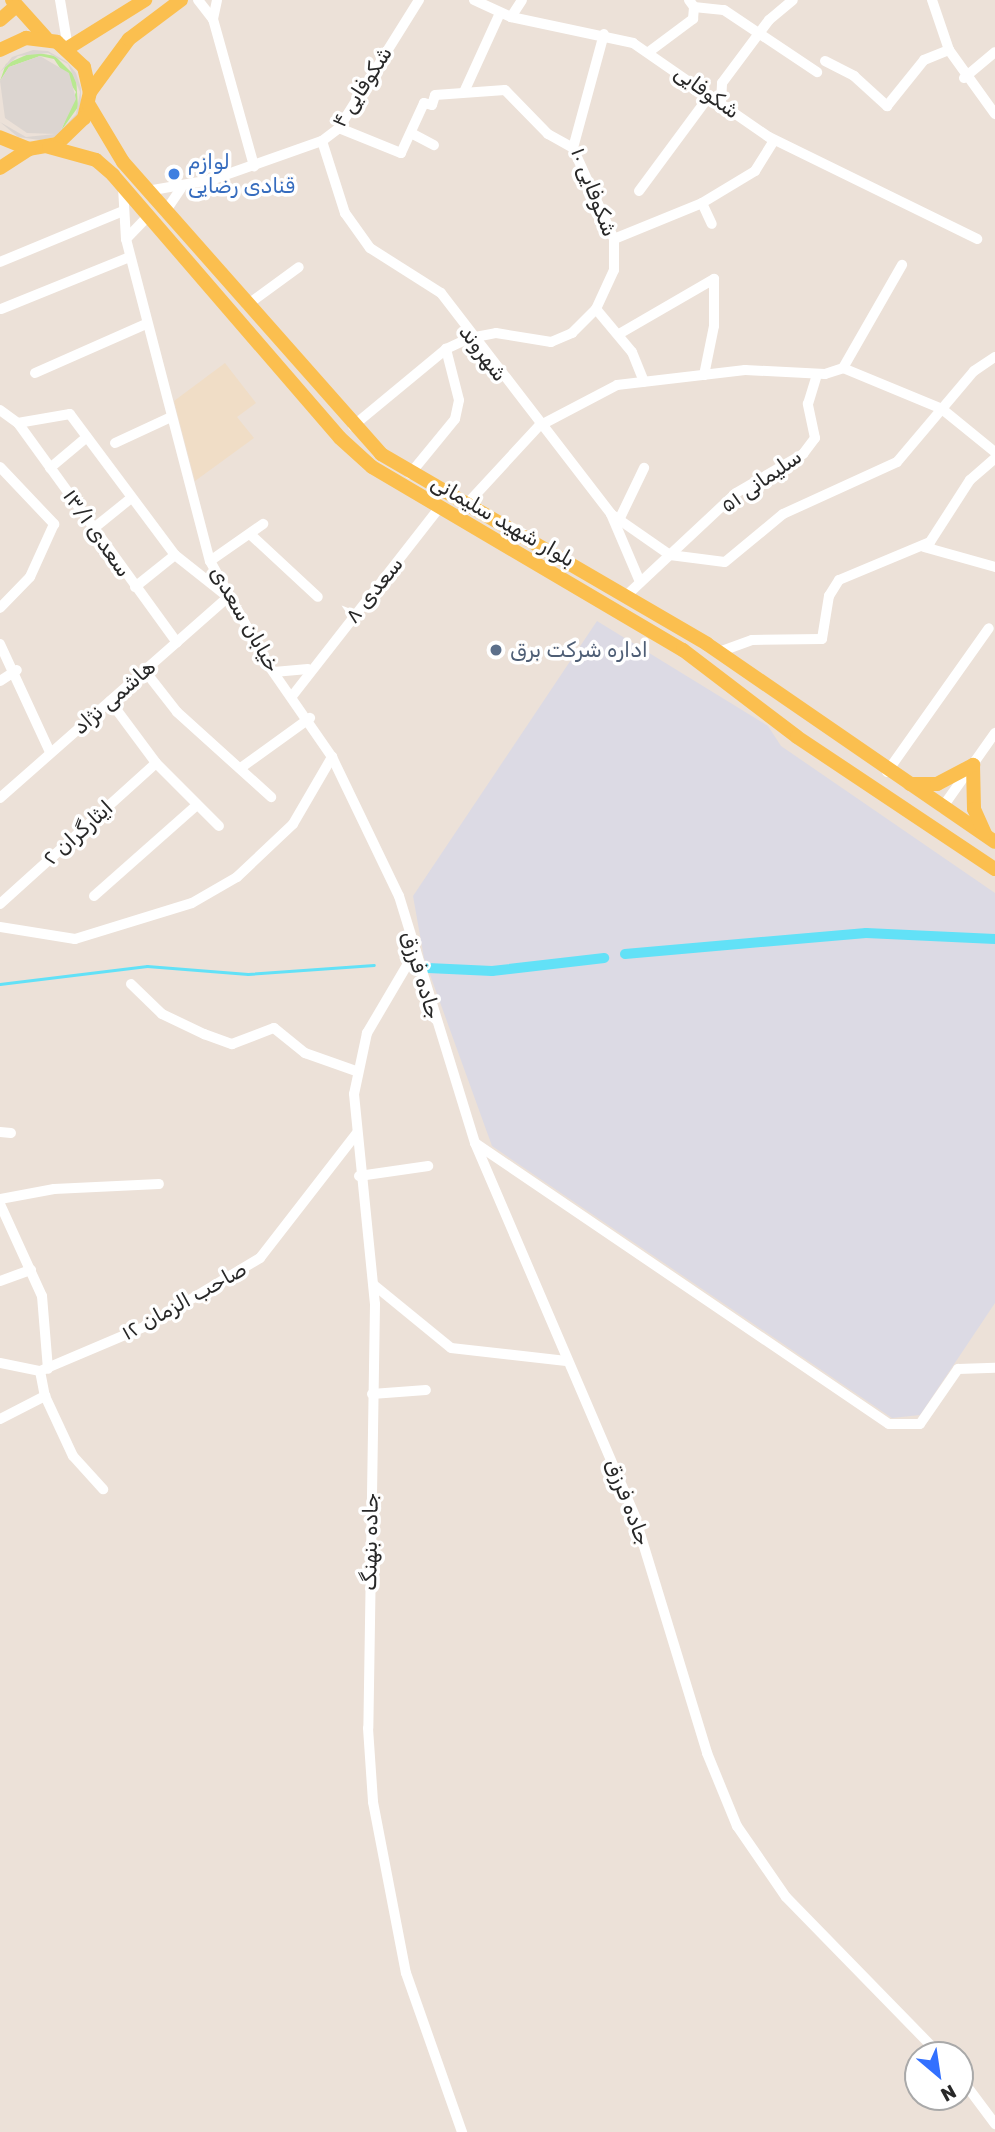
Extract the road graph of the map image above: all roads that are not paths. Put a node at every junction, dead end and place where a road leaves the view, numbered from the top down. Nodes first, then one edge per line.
1 (60, 0) edge
2 (145, 0) edge
3 (181, 0) edge
4 (198, 0) edge
5 (217, 0) edge
6 (419, 0) edge
7 (474, 0) edge
8 (522, 0) edge
9 (734, 0) edge
10 (793, 0) edge
11 (932, 0) edge
12 (692, 3) edge
13 (14, 4) edge
14 (724, 10) junction
15 (506, 15) junction
16 (213, 19) junction
17 (0, 20) edge
18 (116, 22) junction
19 (604, 34) junction
20 (757, 35) junction
21 (46, 38) junction
22 (129, 40) junction
23 (68, 48) junction
24 (0, 50) edge
25 (949, 50) junction
26 (650, 51) junction
27 (995, 52) edge
28 (825, 61) dead end
29 (817, 72) dead end
30 (964, 78) junction
31 (464, 92) junction
32 (710, 95) junction
33 (90, 99) junction
34 (721, 103) junction
35 (995, 114) edge
36 (339, 128) junction
37 (411, 133) junction
38 (0, 137) edge
39 (774, 139) junction
40 (321, 141) junction
41 (112, 144) junction
42 (434, 145) dead end
43 (49, 147) junction
44 (573, 148) junction
45 (29, 149) junction
46 (96, 160) junction
47 (251, 167) junction
48 (0, 168) edge
49 (123, 187) junction
50 (181, 188) junction
51 (147, 191) junction
52 (639, 191) dead end
53 (702, 203) junction
54 (121, 212) junction
55 (165, 212) junction
56 (148, 216) junction
57 (712, 224) dead end
58 (126, 239) junction
59 (614, 239) junction
60 (977, 239) dead end
61 (130, 257) junction
62 (0, 262) edge
63 (902, 265) dead end
64 (299, 267) dead end
65 (247, 305) junction
66 (1, 309) edge
67 (596, 309) junction
68 (146, 324) junction
69 (619, 334) junction
70 (470, 338) junction
71 (446, 349) junction
72 (995, 357) edge
73 (844, 368) junction
74 (35, 373) dead end
75 (817, 374) junction
76 (704, 375) junction
77 (643, 382) junction
78 (942, 409) junction
79 (0, 411) edge
80 (169, 418) junction
81 (18, 424) junction
82 (353, 426) junction
83 (540, 426) junction
84 (88, 437) junction
85 (115, 443) dead end
86 (995, 452) edge
87 (995, 458) edge
88 (0, 467) edge
89 (50, 468) junction
90 (643, 468) dead end
91 (410, 474) junction
92 (10, 477) junction
93 (0, 486) edge
94 (130, 499) junction
95 (466, 505) junction
96 (439, 508) junction
97 (615, 517) junction
98 (263, 524) dead end
99 (94, 528) junction
100 (514, 531) junction
101 (251, 536) junction
102 (505, 547) junction
103 (924, 547) junction
104 (174, 555) junction
105 (670, 555) junction
106 (211, 561) junction
107 (995, 567) edge
108 (640, 582) junction
109 (135, 587) junction
110 (627, 595) junction
111 (228, 597) junction
112 (318, 597) dead end
113 (0, 608) edge
114 (989, 628) dead end
115 (177, 643) junction
116 (0, 644) edge
117 (719, 652) junction
118 (17, 670) junction
119 (308, 670) junction
120 (145, 671) junction
121 (274, 672) junction
122 (0, 681) edge
123 (293, 695) junction
124 (110, 701) junction
125 (310, 718) junction
126 (995, 733) edge
127 (50, 752) junction
128 (332, 757) junction
129 (156, 763) junction
130 (973, 765) junction
131 (242, 767) junction
132 (887, 772) junction
133 (905, 784) junction
134 (271, 797) dead end
135 (0, 798) edge
136 (197, 804) junction
137 (942, 808) junction
138 (930, 825) junction
139 (219, 826) dead end
140 (992, 841) edge
141 (995, 869) edge
142 (94, 896) dead end
143 (398, 896) joint
144 (0, 904) edge
145 (0, 927) edge
146 (413, 955) junction
147 (131, 984) dead end
148 (356, 1071) junction
149 (357, 1133) junction
150 (475, 1143) junction
151 (428, 1166) dead end
152 (359, 1176) junction
153 (159, 1184) dead end
154 (0, 1202) edge
155 (31, 1270) junction
156 (0, 1281) edge
157 (374, 1285) junction
158 (566, 1361) junction
159 (0, 1363) edge
160 (991, 1369) edge
161 (44, 1370) junction
162 (995, 1382) edge
163 (426, 1391) dead end
164 (372, 1394) junction
165 (45, 1396) junction
166 (0, 1419) edge
167 (103, 1489) dead end
168 (926, 2041) edge
169 (974, 2096) edge
170 (995, 2124) edge
171 (462, 2132) edge

1 - 23 street
2 - 18 main road
3 - 22 main road
4 - 16 street
5 - 16 street
6 - 36 street, شکوفایی ۴
7 - 15 street, شکوفایی
8 - 15 street
9 - 14 street
10 - 20 street
11 - 25 street
12 - 14 street
12 - 26 street
13 - 17 main road
13 - 21 main road
14 - 20 street
15 - 19 street, شکوفایی
15 - 31 street
16 - 47 street
18 - 22 main road
18 - 23 main road
19 - 26 street, شکوفایی
19 - 44 street, شکوفایی ۱۰
20 - 29 street
20 - 34 street
21 - 23 main road
21 - 24 main road
22 - 33 main road
23 - 33 main road, بلوار شهید سلیمانی
25 - 28 street
25 - 30 street
26 - 32 street, شکوفایی
27 - 30 street
30 - 35 street
31 - 37 street
31 - 44 street
32 - 34 street, شکوفایی
32 - 52 street
33 - 41 main road, بلوار شهید سلیمانی
33 - 43 main road
34 - 39 street, شکوفایی
36 - 37 street
36 - 40 street, شکوفایی ۴
37 - 42 street
38 - 45 main road
39 - 53 street
39 - 60 street, شکوفایی
40 - 47 street, شکوفایی ۴
40 - 70 street, شهروند
41 - 46 main road
41 - 51 main road, بلوار شهید سلیمانی
43 - 45 main road
43 - 46 main road, بلوار شهید سلیمانی
44 - 59 street, شکوفایی ۱۰
45 - 48 main road
46 - 49 main road, بلوار شهید سلیمانی
47 - 50 street, شکوفایی ۴
49 - 54 street, خیابان سعدی
49 - 56 main road, بلوار شهید سلیمانی
50 - 51 street, شکوفایی ۴
50 - 55 street
51 - 55 main road, بلوار شهید سلیمانی
53 - 57 street
53 - 59 street
54 - 58 street, خیابان سعدی
54 - 62 street
55 - 65 main road, بلوار شهید سلیمانی
56 - 58 street
56 - 96 main road, بلوار شهید سلیمانی
58 - 61 street, خیابان سعدی
59 - 67 street, شکوفایی ۱۰
61 - 66 street
61 - 68 street, خیابان سعدی
63 - 73 street
64 - 65 street
65 - 82 main road, بلوار شهید سلیمانی
67 - 69 street
67 - 70 street
68 - 74 street
68 - 80 street, خیابان سعدی
69 - 76 street
69 - 77 street
70 - 71 street
70 - 83 street, شهروند
71 - 82 street
71 - 91 street
72 - 78 street
73 - 75 street
73 - 78 street
75 - 76 street
75 - 105 street, سلیمانی ۵۱
76 - 77 street
77 - 83 street
78 - 86 street
78 - 105 street
79 - 81 street, سعدی ۱۳/۱
80 - 85 street
80 - 106 street, خیابان سعدی
81 - 84 street
81 - 89 street, سعدی ۱۳/۱
82 - 91 main road, بلوار شهید سلیمانی
83 - 95 street
83 - 97 street, شهروند
84 - 89 street
84 - 94 street
87 - 103 street
88 - 92 street
89 - 99 street, سعدی ۱۳/۱
90 - 97 street
91 - 95 main road, بلوار شهید سلیمانی
92 - 93 street
92 - 113 street
94 - 99 street
94 - 104 street
95 - 100 main road, بلوار شهید سلیمانی
96 - 102 main road, بلوار شهید سلیمانی
96 - 119 street, سعدی ۸
97 - 105 street, شهروند
97 - 108 street
98 - 101 street
99 - 109 street, سعدی ۱۳/۱
100 - 102 main road
100 - 110 main road, بلوار شهید سلیمانی
101 - 106 street
101 - 112 street
102 - 138 main road, بلوار شهید سلیمانی
103 - 107 street
103 - 117 street
104 - 109 street
104 - 111 street
105 - 108 street, سلیمانی ۵۱
106 - 111 street, خیابان سعدی
108 - 110 street, سلیمانی ۵۱
109 - 115 street, سعدی ۱۳/۱
110 - 117 main road, بلوار شهید سلیمانی
111 - 115 street, هاشمی نژاد
111 - 121 street, خیابان سعدی
114 - 132 street
115 - 120 street, هاشمی نژاد
116 - 118 street
117 - 132 main road, بلوار شهید سلیمانی
118 - 122 street
118 - 127 street
119 - 121 street
119 - 123 street, سعدی ۸
120 - 124 street, هاشمی نژاد
120 - 131 street
121 - 123 street, خیابان سعدی
123 - 125 street, خیابان سعدی
124 - 127 street, هاشمی نژاد
124 - 129 street
125 - 128 street, خیابان سعدی
125 - 131 street
126 - 130 street
127 - 135 street, هاشمی نژاد
128 - 143 street, خیابان سعدی
128 - 145 street
129 - 136 street
129 - 144 street, ایثارگران ۲
130 - 133 main road
130 - 137 street
130 - 140 main road
131 - 134 street
132 - 133 main road, بلوار شهید سلیمانی
133 - 137 main road, بلوار شهید سلیمانی
136 - 139 street
136 - 142 street
137 - 138 main road
137 - 140 main road, بلوار شهید سلیمانی
138 - 141 main road, بلوار شهید سلیمانی
143 - 146 street, جاده فرزق
146 - 148 street, جاده بنهنگ
146 - 150 street, جاده فرزق
147 - 148 street
148 - 149 street, جاده بنهنگ
149 - 152 street, جاده بنهنگ
149 - 161 street, صاحب الزمان ۱۲
150 - 158 street, جاده فرزق
150 - 160 street
151 - 152 street
152 - 157 street, جاده بنهنگ
153 - 154 street
154 - 155 street
155 - 156 street
155 - 161 street
157 - 158 street
157 - 164 street, جاده بنهنگ
158 - 168 street, جاده فرزق
159 - 161 street
160 - 162 street
161 - 165 street
163 - 164 street
164 - 171 street, جاده بنهنگ
165 - 166 street
165 - 167 street
169 - 170 street

